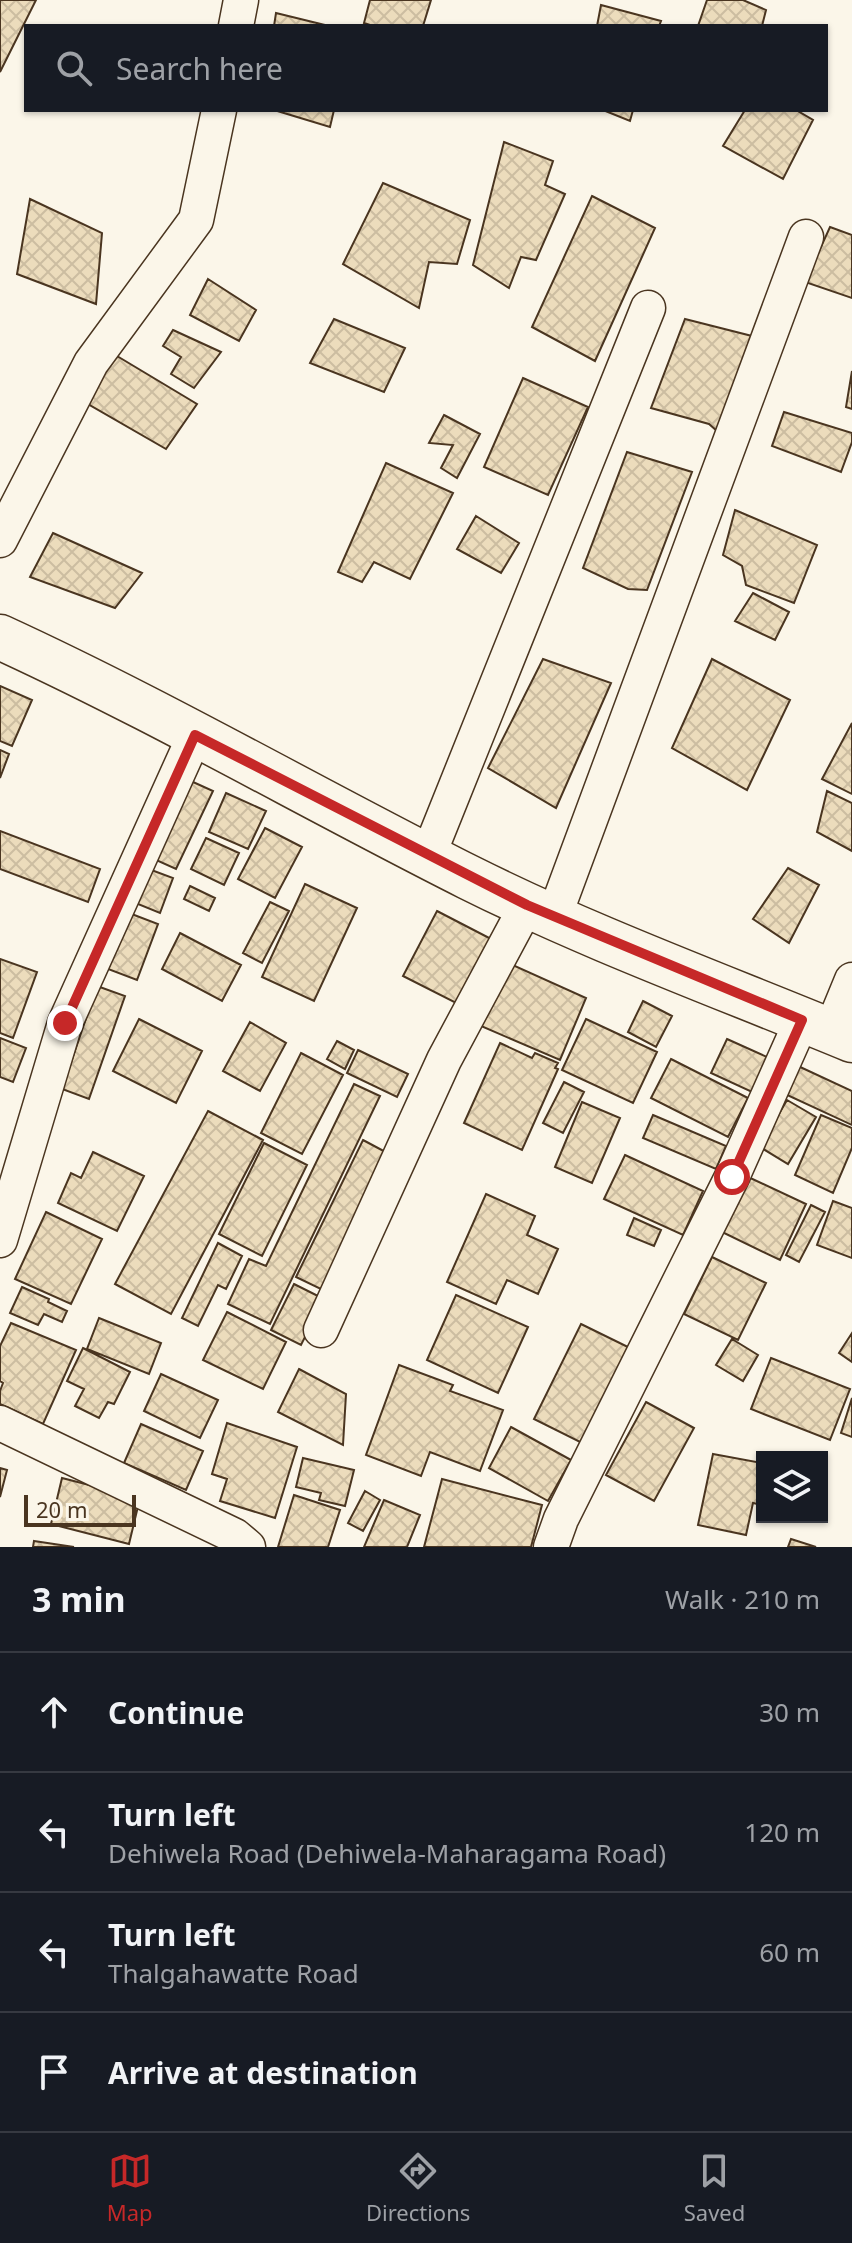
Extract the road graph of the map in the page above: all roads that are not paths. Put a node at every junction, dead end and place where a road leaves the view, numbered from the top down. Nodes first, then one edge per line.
1 (241, 0) edge
2 (236, 24) edge
3 (219, 112) edge
4 (806, 237) dead end
5 (648, 308) dead end
6 (0, 540) edge
7 (0, 637) edge
8 (195, 735) junction
9 (428, 856) junction
10 (541, 911) junction
11 (852, 980) edge
12 (829, 1030) edge
13 (0, 1240) edge
14 (321, 1330) dead end
15 (0, 1423) edge
16 (248, 1547) edge
17 (551, 1547) edge

1 - 2 street
3 - 6 street
4 - 10 street
5 - 9 street
7 - 8 main road
8 - 9 main road
8 - 13 street
9 - 10 main road
10 - 12 main road
10 - 14 street
11 - 12 street
12 - 17 street
15 - 16 street

